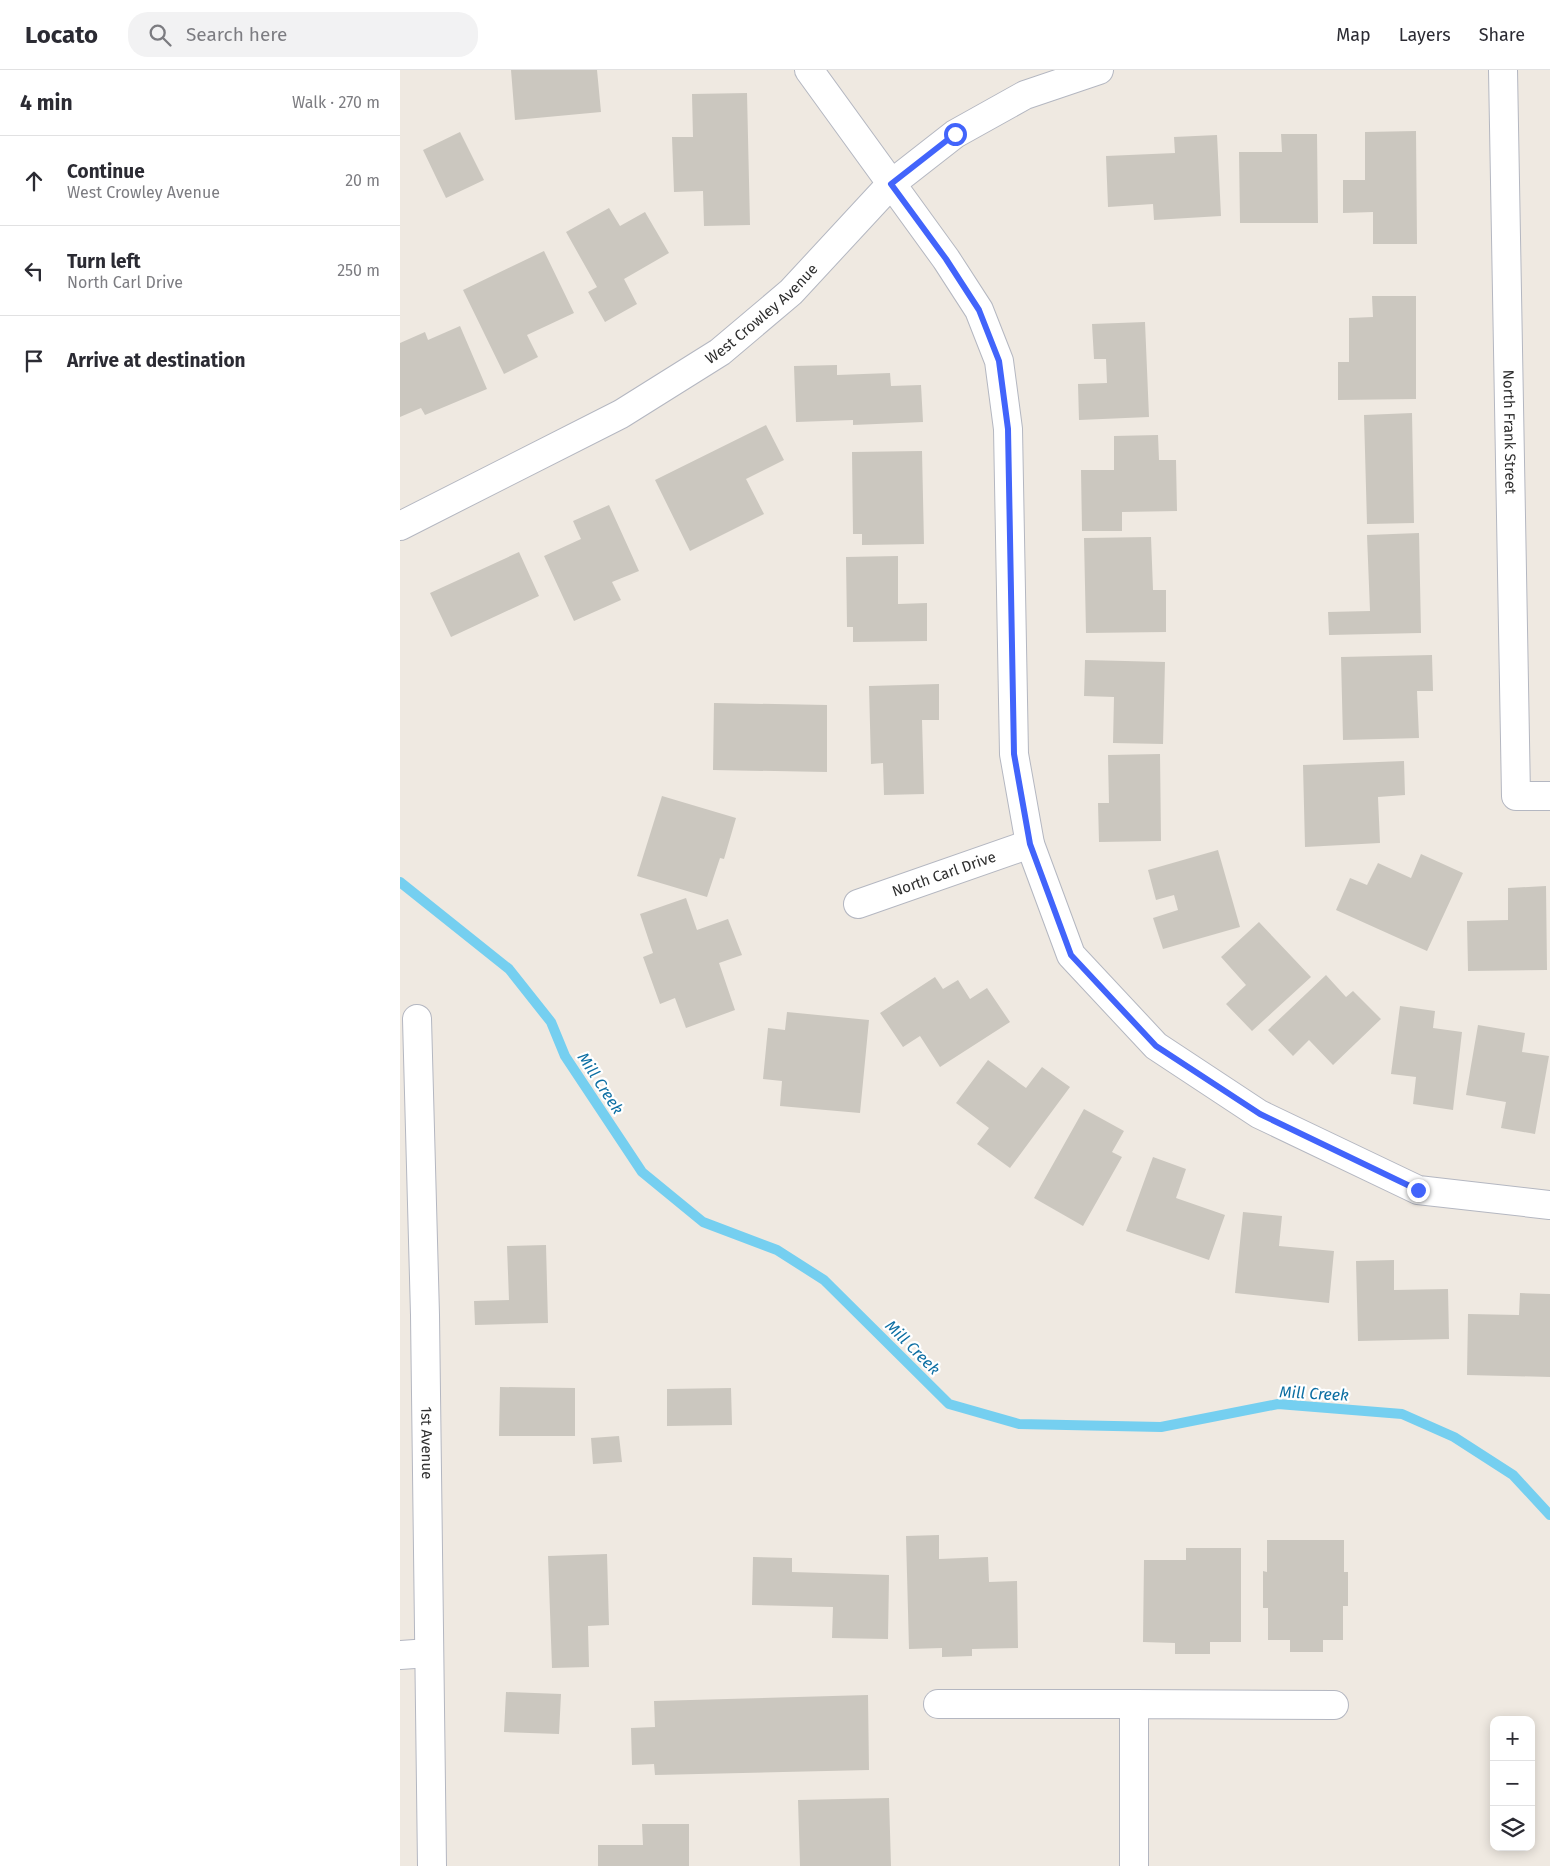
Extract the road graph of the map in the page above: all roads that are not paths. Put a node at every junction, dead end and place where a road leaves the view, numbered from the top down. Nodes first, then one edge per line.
1 (809, 70) edge
2 (1098, 70) edge
3 (1503, 70) edge
4 (891, 184) junction
5 (400, 526) edge
6 (1550, 796) edge
7 (1030, 844) junction
8 (858, 904) dead end
9 (417, 1019) dead end
10 (1550, 1205) edge
11 (429, 1653) junction
12 (400, 1655) edge
13 (938, 1704) dead end
14 (1134, 1704) junction
15 (1334, 1705) dead end
16 (432, 1866) edge
17 (1134, 1866) edge

1 - 4 street
2 - 4 street, West Crowley Avenue
3 - 6 street, North Frank Street
4 - 5 street, West Crowley Avenue
4 - 7 street
7 - 8 street, North Carl Drive
7 - 10 street
9 - 11 street, 1st Avenue
11 - 12 street
11 - 16 street, 1st Avenue
13 - 14 street
14 - 15 street
14 - 17 street

